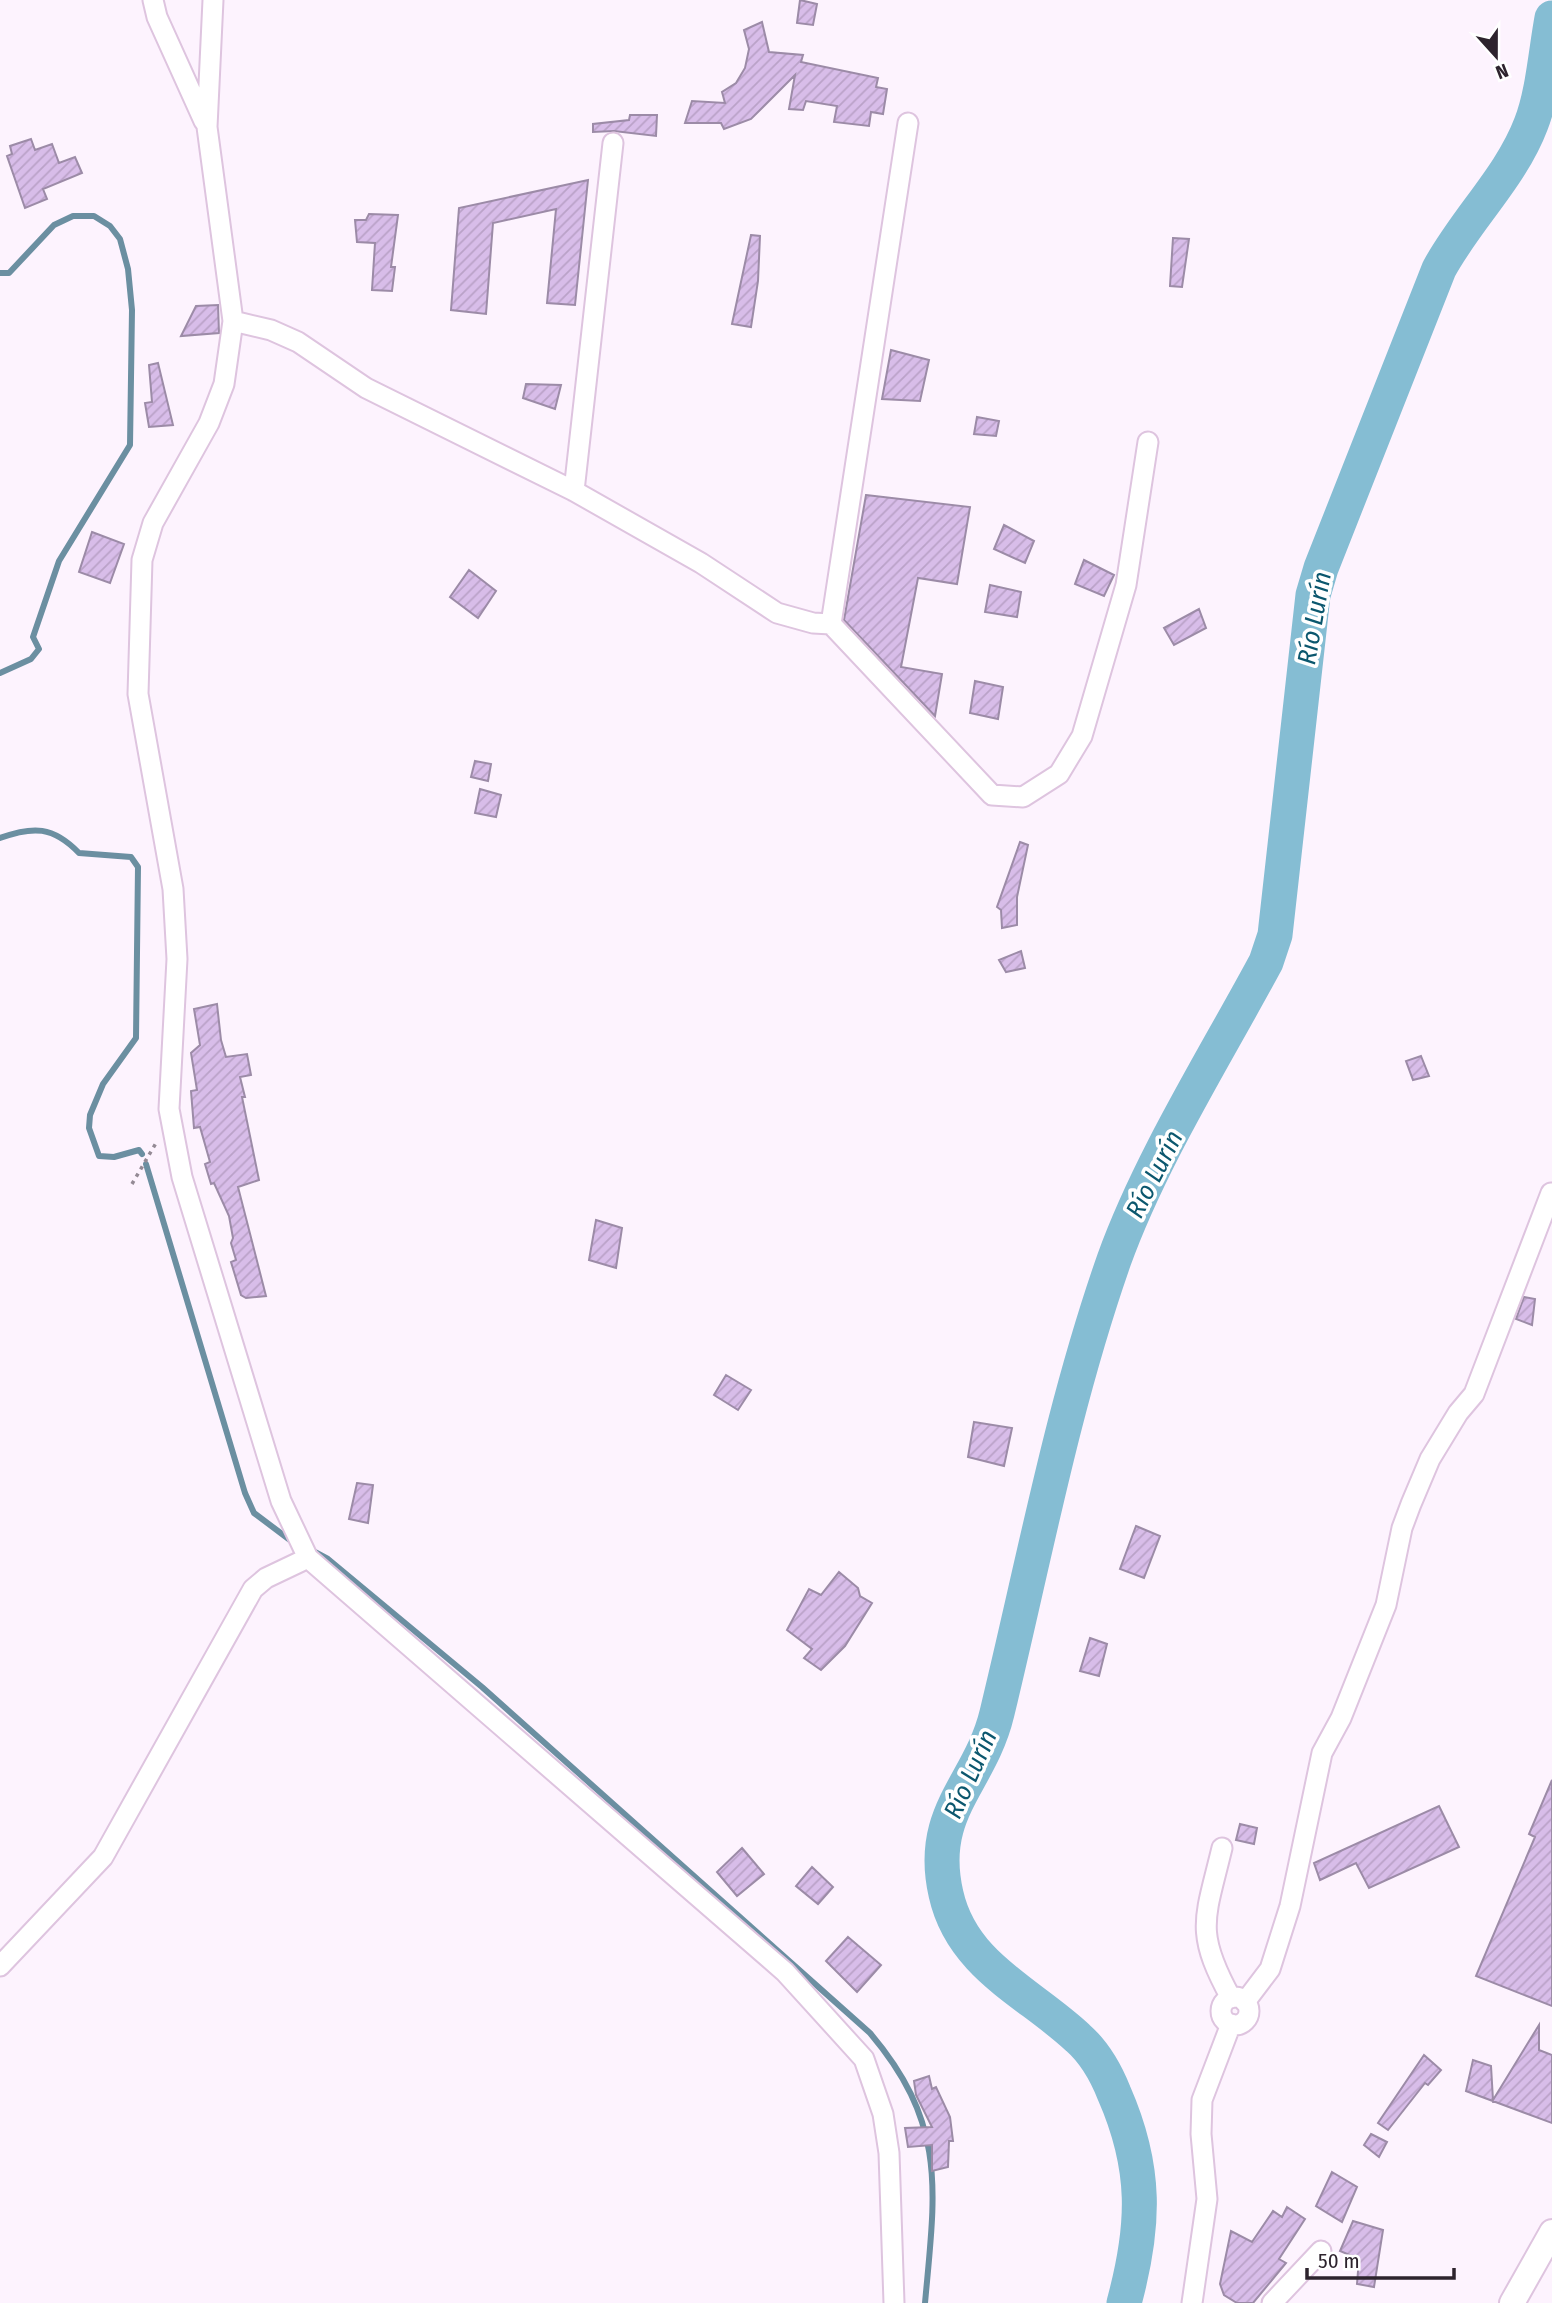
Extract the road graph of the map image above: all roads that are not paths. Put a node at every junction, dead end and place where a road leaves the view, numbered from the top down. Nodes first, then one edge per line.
1 (153, 0) edge
2 (213, 0) edge
3 (908, 123) dead end
4 (207, 127) junction
5 (613, 143) dead end
6 (233, 321) junction
7 (1148, 442) dead end
8 (574, 491) junction
9 (831, 624) junction
10 (1551, 1193) edge
11 (308, 1559) junction
12 (1222, 1849) dead end
13 (0, 1966) edge
14 (1238, 2000) junction
15 (1552, 2232) edge
16 (1321, 2251) dead end
17 (894, 2303) edge
18 (1192, 2303) edge
19 (1272, 2303) edge
20 (1511, 2303) edge

1 - 4 street
2 - 4 street
3 - 9 street
4 - 6 street
5 - 8 street
6 - 8 street
6 - 11 street
7 - 9 street
8 - 9 street
10 - 14 street
11 - 13 street
11 - 17 street
12 - 14 street
14 - 18 street
15 - 20 main road
16 - 19 street

